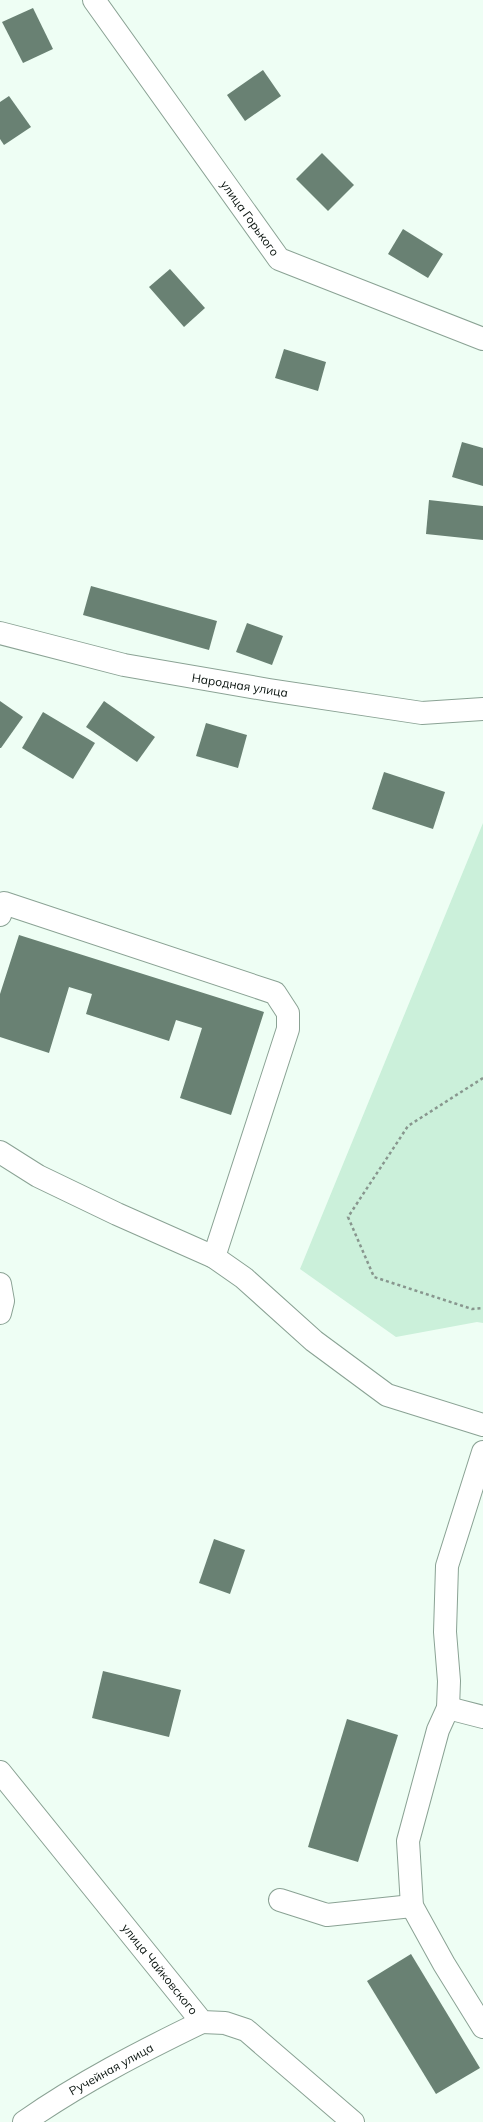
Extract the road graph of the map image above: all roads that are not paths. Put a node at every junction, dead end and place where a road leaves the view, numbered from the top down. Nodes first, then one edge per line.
1 (94, 0) edge
2 (483, 339) edge
3 (0, 633) edge
4 (483, 709) edge
5 (0, 915) edge
6 (0, 1152) edge
7 (214, 1257) junction
8 (0, 1284) edge
9 (0, 1313) edge
10 (483, 1425) edge
11 (483, 1452) edge
12 (448, 1708) junction
13 (483, 1717) edge
14 (0, 1772) edge
15 (280, 1900) dead end
16 (412, 1906) junction
17 (202, 2022) junction
18 (483, 2026) edge
19 (24, 2122) edge
20 (353, 2122) edge

1 - 2 street, улица Горького
3 - 4 street, Народная улица
5 - 7 street
6 - 7 street
7 - 10 street
8 - 9 street
11 - 12 street
12 - 13 street
12 - 16 street
14 - 17 street, улица Чайковского
15 - 16 street
16 - 18 street
17 - 19 street, Ручейная улица
17 - 20 street, улица Чайковского

